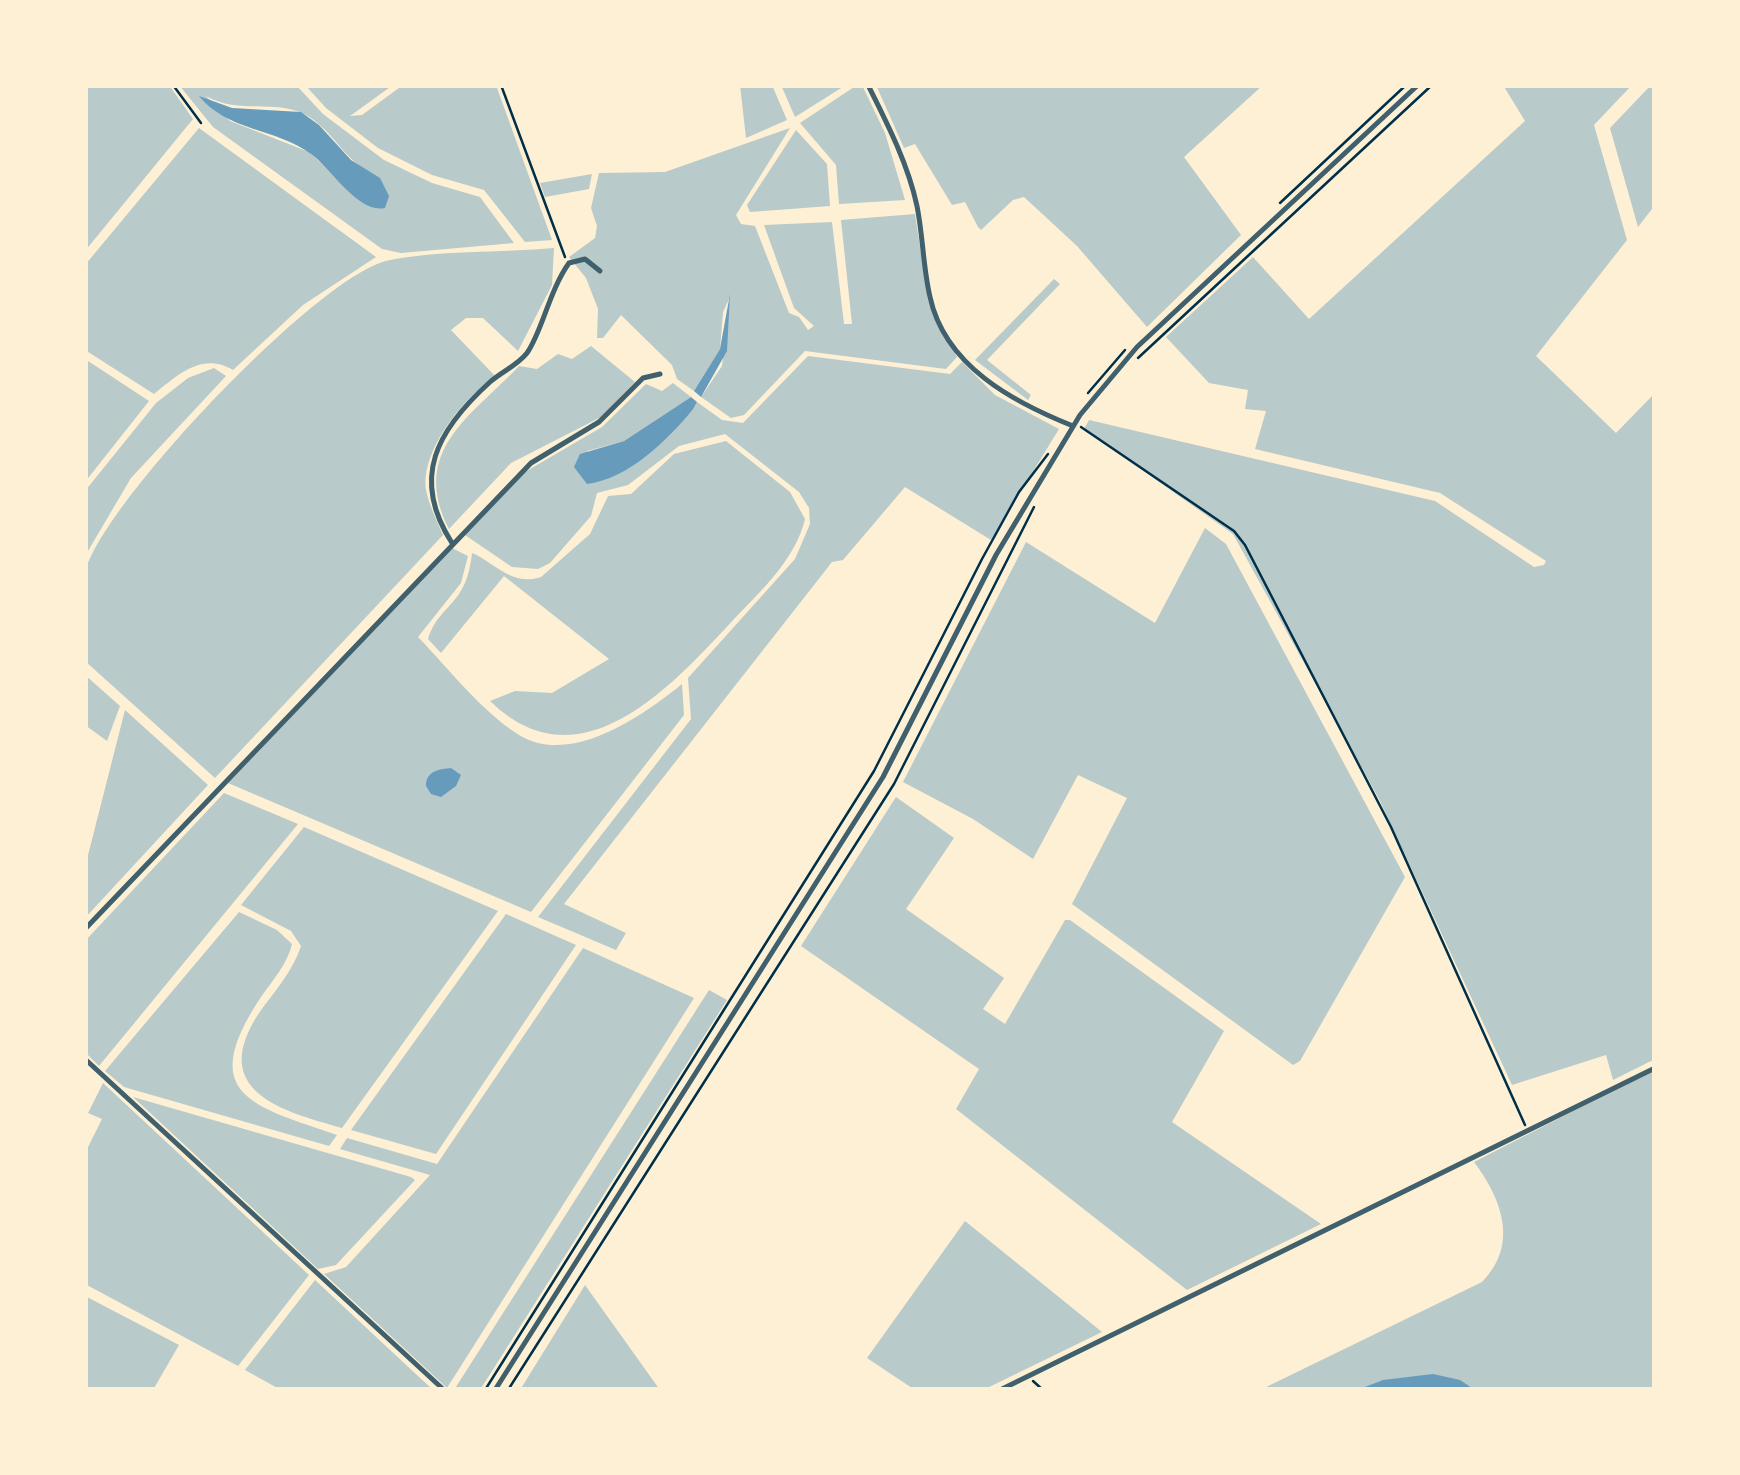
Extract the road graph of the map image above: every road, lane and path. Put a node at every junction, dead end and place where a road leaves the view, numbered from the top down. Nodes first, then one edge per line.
1 (174, 85) edge
2 (501, 85) edge
3 (868, 85) edge
4 (1418, 85) edge
5 (1432, 85) edge
6 (201, 123) dead end
7 (569, 262) junction
8 (600, 271) dead end
9 (1134, 362) dead end
10 (660, 374) dead end
11 (1086, 418) dead end
12 (1077, 426) junction
13 (1050, 450) dead end
14 (452, 543) junction
15 (85, 930) edge
16 (85, 1059) edge
17 (1655, 1068) edge
18 (1528, 1131) junction
19 (1030, 1376) junction
20 (444, 1390) edge
21 (485, 1390) edge
22 (495, 1390) edge
23 (1000, 1390) edge
24 (1039, 1390) edge

1 - 6 path
2 - 7 path
3 - 12 street
4 - 12 street
5 - 9 path
7 - 8 street
7 - 14 street
10 - 14 street
11 - 12 path
12 - 18 path
12 - 22 street
13 - 21 path
14 - 15 street
16 - 20 street
17 - 18 street
18 - 19 street
19 - 23 street
19 - 24 path

